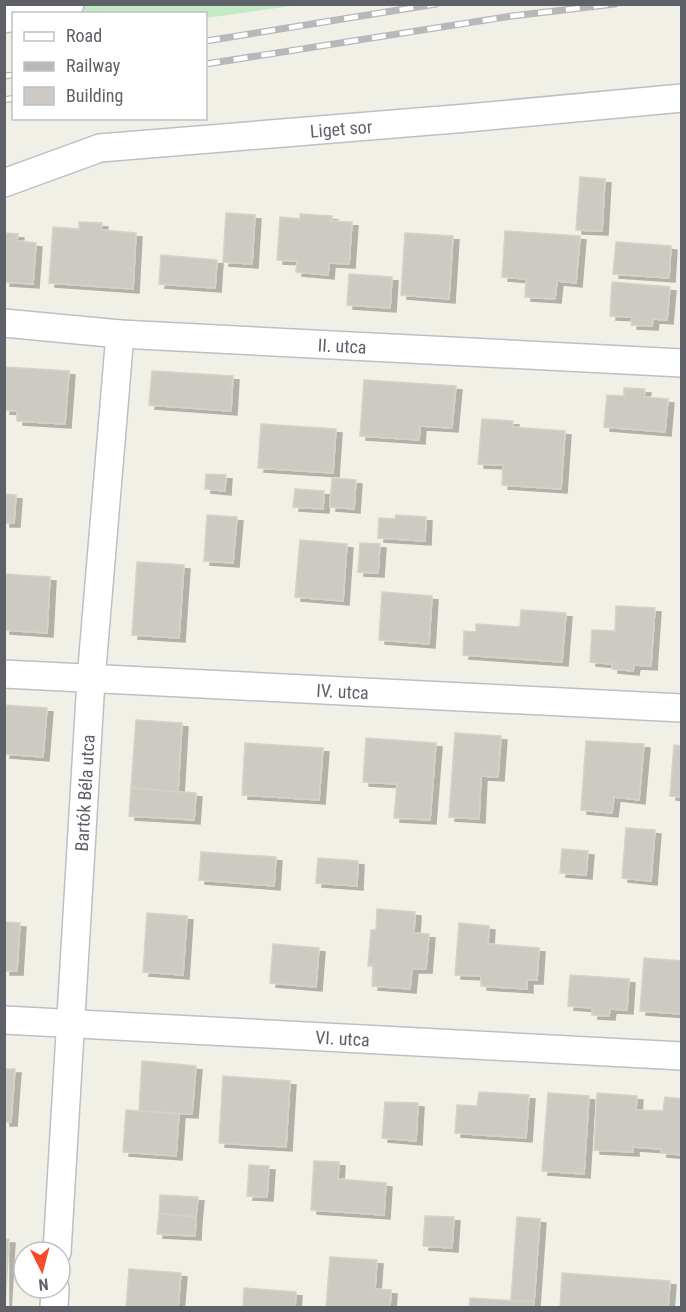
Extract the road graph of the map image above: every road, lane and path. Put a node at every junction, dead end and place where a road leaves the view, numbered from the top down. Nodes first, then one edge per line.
1 (70, 4) edge
2 (36, 12) edge
3 (681, 98) edge
4 (4, 183) edge
5 (4, 323) edge
6 (120, 334) junction
7 (681, 363) edge
8 (4, 674) edge
9 (91, 680) junction
10 (681, 708) edge
11 (4, 1020) edge
12 (69, 1024) junction
13 (681, 1056) edge
14 (58, 1240) edge

1 - 2 street
3 - 4 street, Liget sor
5 - 6 street, II. utca
6 - 7 street, II. utca
6 - 9 street, Bartók Béla utca
8 - 9 street, IV. utca
9 - 10 street, IV. utca
9 - 12 street, Bartók Béla utca
11 - 12 street, VI. utca
12 - 13 street, VI. utca
12 - 14 street, Bartók Béla utca

